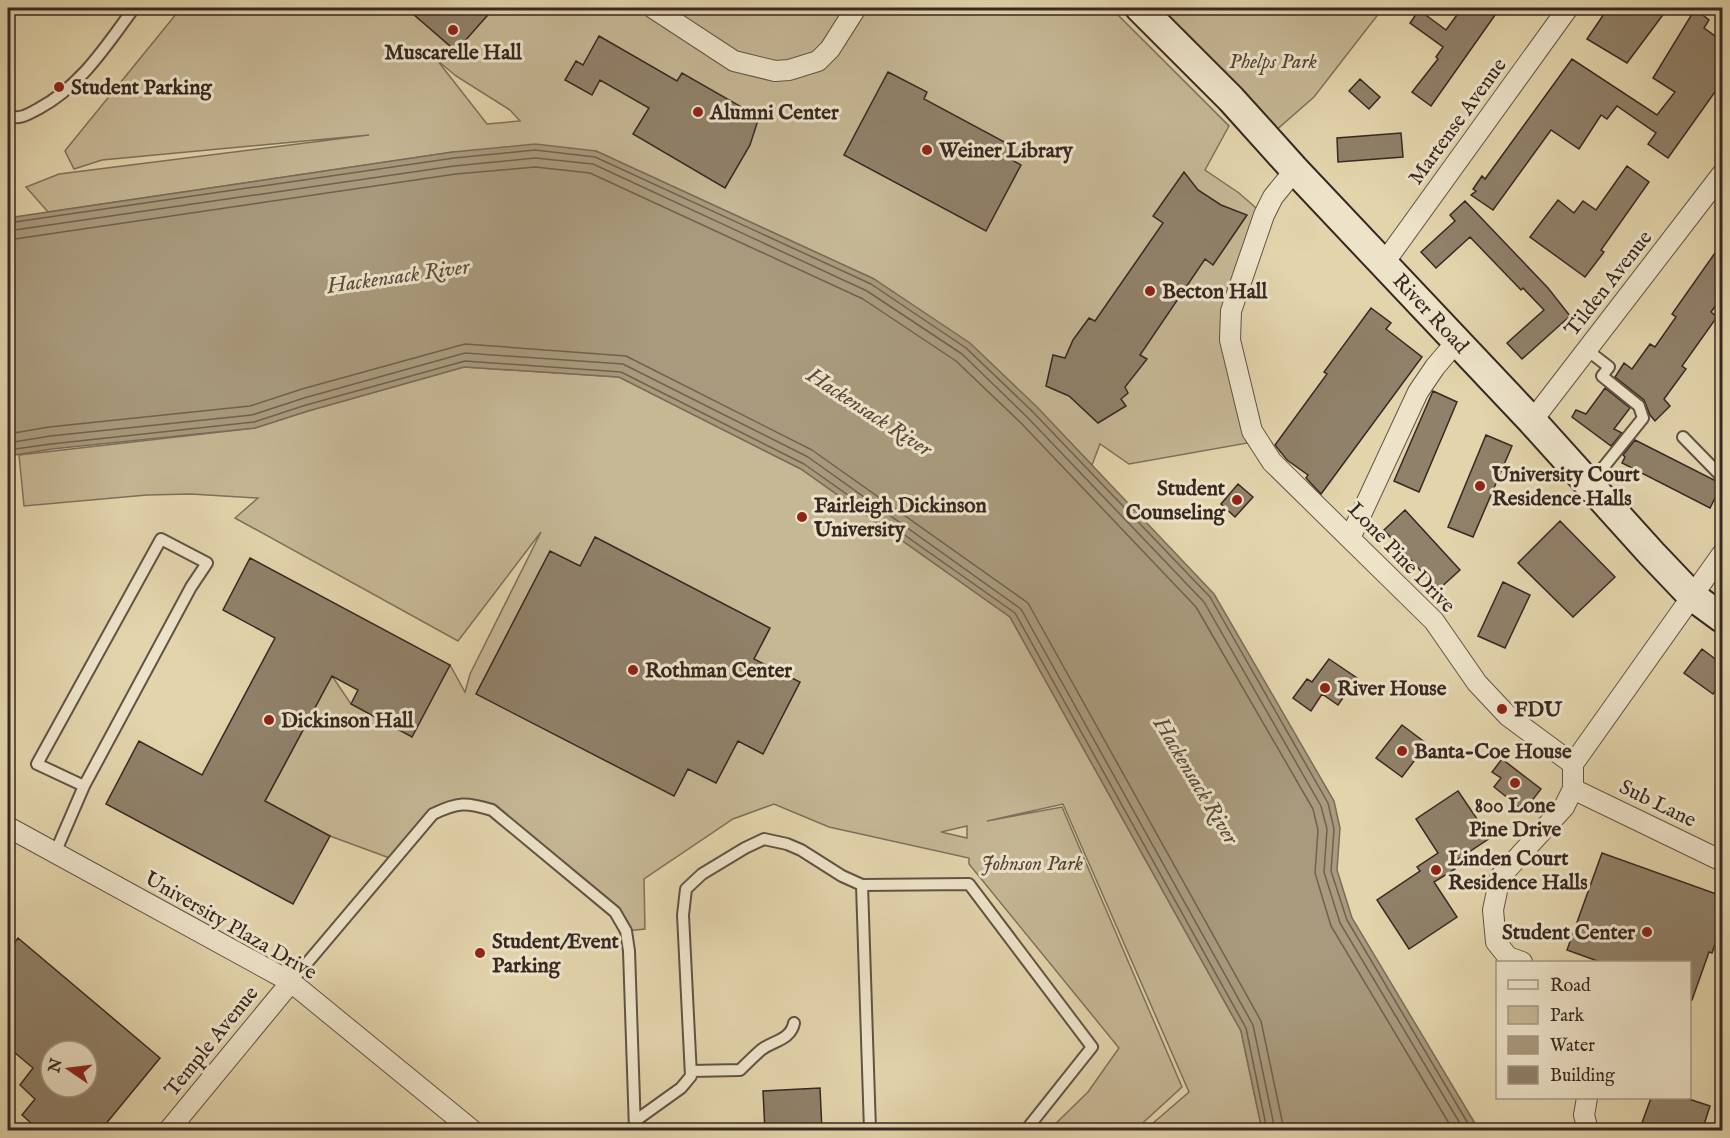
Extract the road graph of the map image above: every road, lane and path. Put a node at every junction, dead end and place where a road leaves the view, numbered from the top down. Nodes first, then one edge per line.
1 (134, 8) edge
2 (653, 8) edge
3 (856, 8) edge
4 (1140, 8) edge
5 (1568, 8) edge
6 (8, 115) edge
7 (1295, 170) junction
8 (1722, 174) edge
9 (1384, 263) junction
10 (1457, 341) junction
11 (1587, 350) junction
12 (1532, 421) junction
13 (1683, 437) dead end
14 (1722, 477) edge
15 (1590, 484) junction
16 (1350, 538) junction
17 (1722, 554) edge
18 (1692, 596) junction
19 (1722, 618) edge
20 (1573, 764) junction
21 (84, 786) junction
22 (1573, 789) junction
23 (8, 827) edge
24 (55, 853) junction
25 (1722, 861) edge
26 (862, 885) junction
27 (1517, 961) edge
28 (291, 982) junction
29 (794, 1023) dead end
30 (691, 1071) junction
31 (1587, 1099) edge
32 (635, 1126) edge
33 (169, 1131) edge
34 (472, 1131) edge
35 (870, 1131) edge
36 (1026, 1131) edge
37 (1588, 1131) edge

1 - 6 lane
2 - 3 street
4 - 7 main road, River Road
5 - 9 street, Martense Avenue
7 - 9 main road, River Road
7 - 16 street, Lone Pine Drive
8 - 11 street, Tilden Avenue
9 - 10 main road, River Road
10 - 12 main road, River Road
10 - 16 street
11 - 12 street, Tilden Avenue
11 - 15 lane
12 - 15 main road, River Road
13 - 14 lane
15 - 18 main road, River Road
16 - 20 street, Lone Pine Drive
17 - 18 street
18 - 19 main road, River Road
18 - 20 street
20 - 22 street
21 - 21 lane
21 - 24 lane
22 - 25 street, Sub Lane
22 - 27 street
23 - 24 street, University Plaza Drive
24 - 28 street, University Plaza Drive
26 - 30 lane
26 - 35 lane
26 - 36 lane
28 - 32 lane
28 - 33 street, Temple Avenue
28 - 34 street, University Plaza Drive
29 - 30 lane
30 - 32 lane
31 - 37 street

